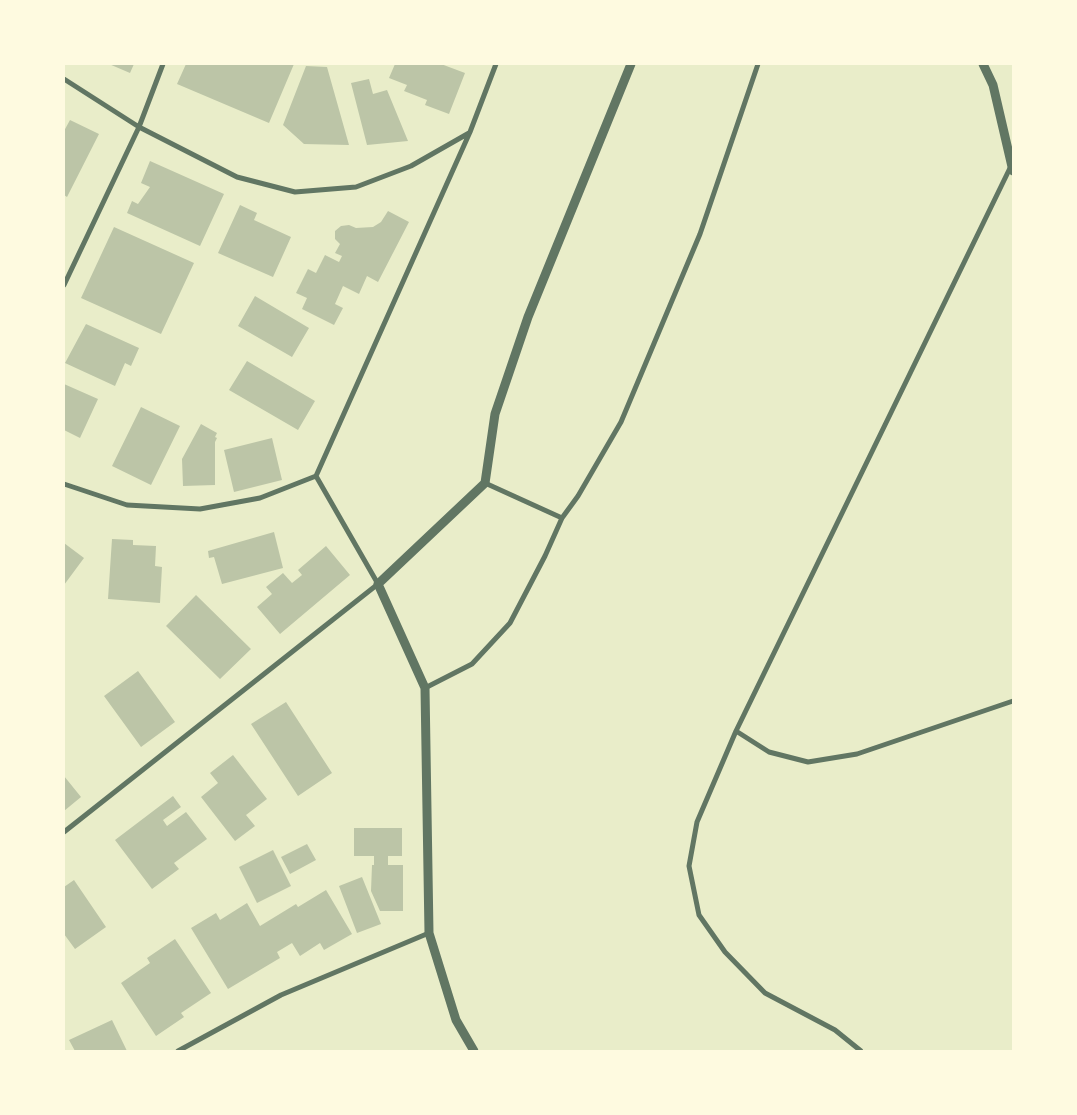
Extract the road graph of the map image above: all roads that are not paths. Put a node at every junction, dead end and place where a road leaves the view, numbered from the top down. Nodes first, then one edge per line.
1 (163, 64) edge
2 (496, 64) edge
3 (631, 64) edge
4 (758, 64) edge
5 (984, 64) edge
6 (64, 79) edge
7 (139, 127) junction
8 (470, 132) junction
9 (1013, 166) edge
10 (64, 285) edge
11 (316, 476) junction
12 (64, 484) edge
13 (485, 484) junction
14 (562, 518) junction
15 (378, 584) junction
16 (425, 688) junction
17 (1013, 701) edge
18 (736, 731) junction
19 (64, 832) edge
20 (429, 933) junction
21 (178, 1051) edge
22 (474, 1051) edge
23 (861, 1051) edge

1 - 7 street
2 - 8 street
3 - 13 street
4 - 14 street
5 - 9 street
6 - 7 street
7 - 8 street
7 - 10 street
8 - 11 street
9 - 18 street
11 - 12 street
11 - 15 street
13 - 14 street
13 - 15 street
14 - 16 street
15 - 16 street
15 - 19 street
16 - 20 street
17 - 18 street
18 - 23 street
20 - 21 street
20 - 22 street

